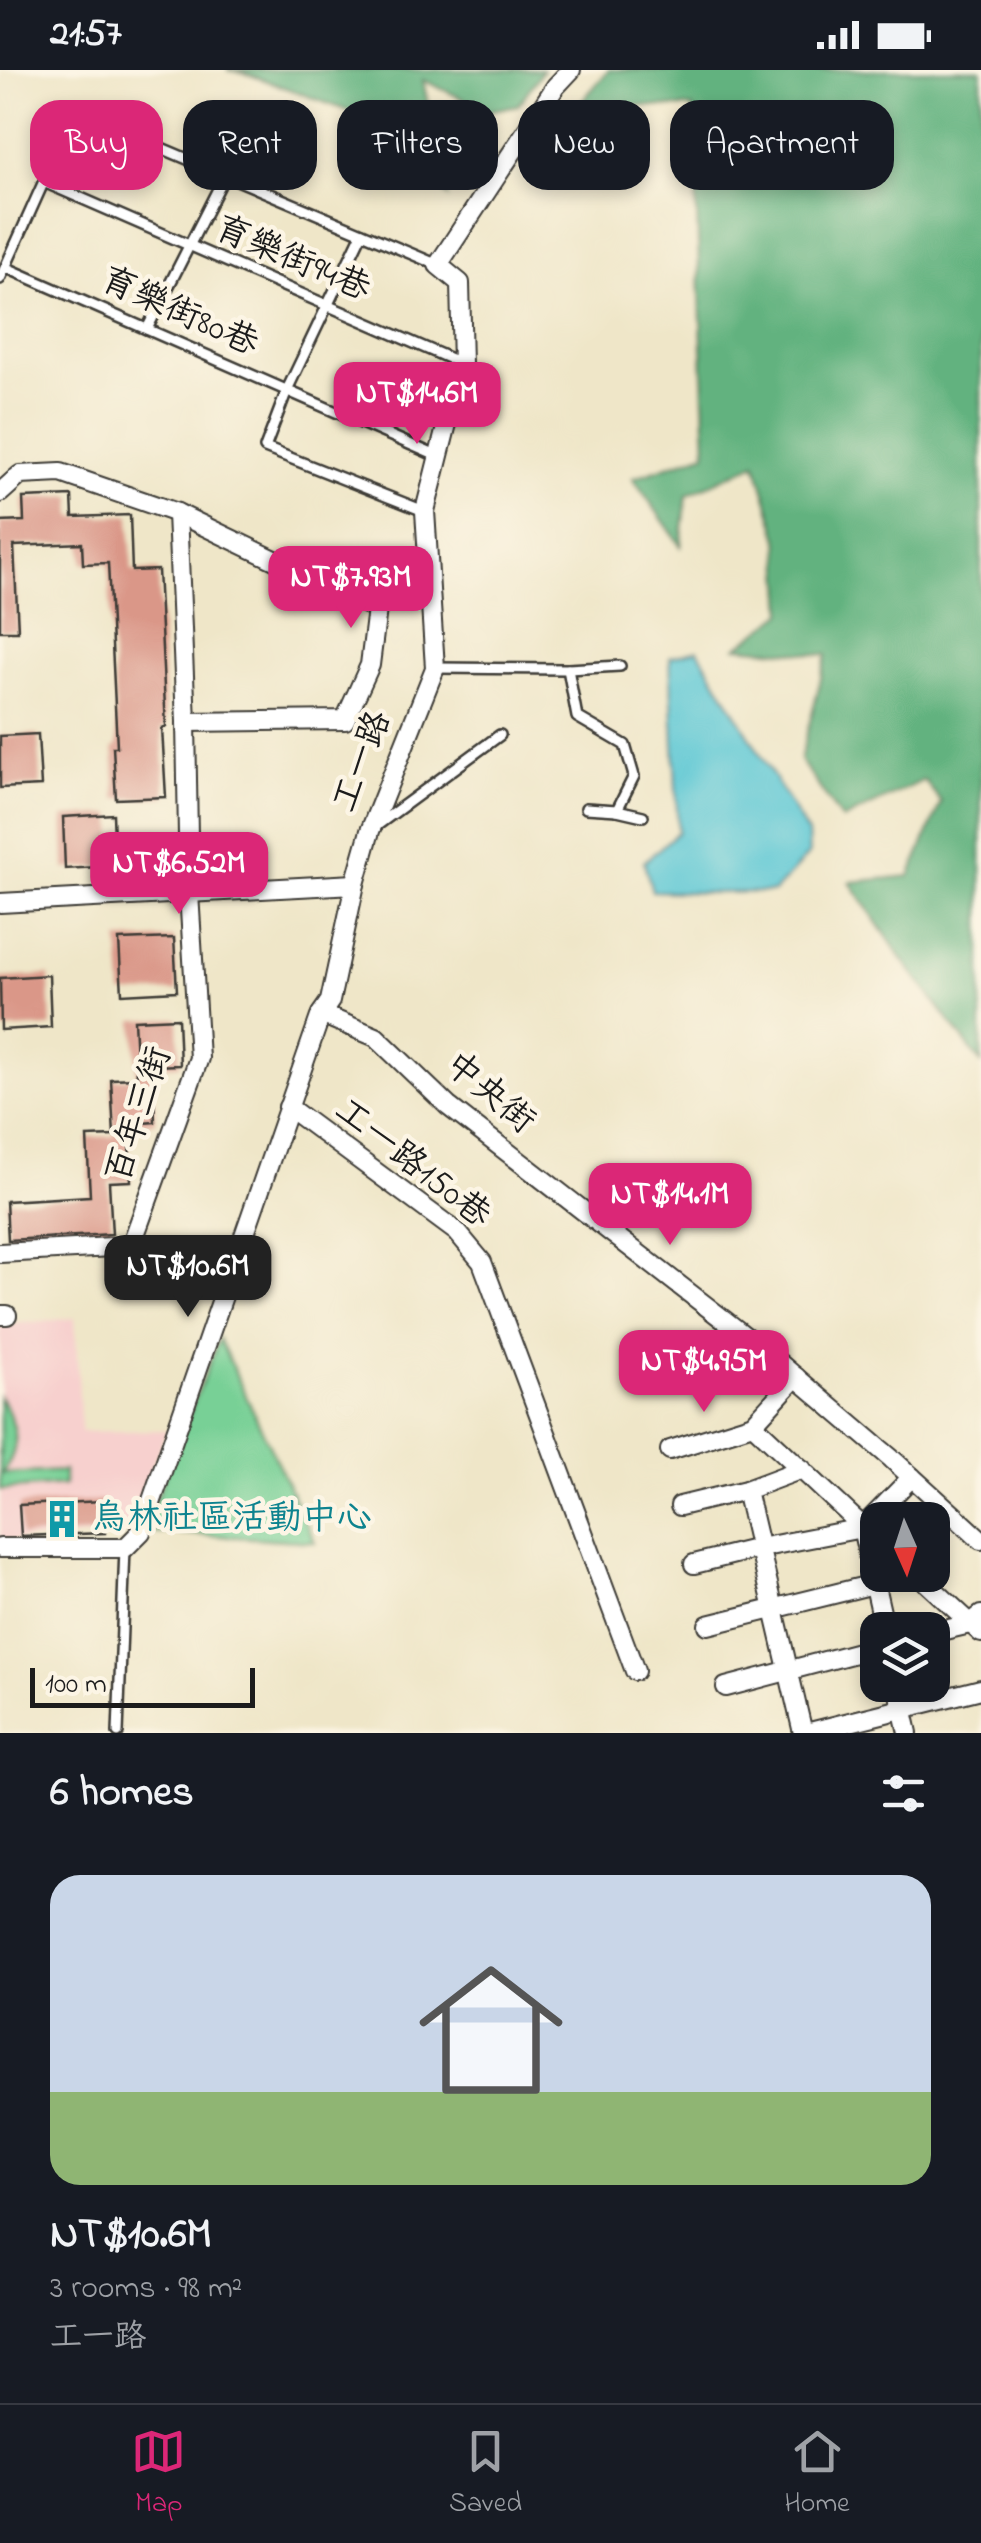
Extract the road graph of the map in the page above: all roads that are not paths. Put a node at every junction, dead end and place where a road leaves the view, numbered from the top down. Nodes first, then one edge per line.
1 (571, 70) edge
2 (41, 190) edge
3 (62, 190) edge
4 (218, 190) edge
5 (260, 190) edge
6 (362, 233) junction
7 (190, 246) junction
8 (438, 265) junction
9 (7, 268) junction
10 (0, 279) edge
11 (326, 304) junction
12 (147, 329) junction
13 (462, 364) junction
14 (287, 390) junction
15 (438, 457) junction
16 (0, 492) edge
17 (176, 512) junction
18 (425, 512) junction
19 (620, 666) dead end
20 (435, 668) junction
21 (568, 669) junction
22 (186, 722) junction
23 (500, 734) dead end
24 (586, 808) dead end
25 (617, 810) junction
26 (643, 816) dead end
27 (370, 831) junction
28 (355, 884) junction
29 (189, 893) junction
30 (0, 903) edge
31 (321, 1014) junction
32 (288, 1108) junction
33 (0, 1252) edge
34 (796, 1377) junction
35 (753, 1424) junction
36 (670, 1450) dead end
37 (802, 1469) junction
38 (912, 1478) junction
39 (746, 1490) junction
40 (888, 1502) edge
41 (680, 1506) dead end
42 (860, 1526) edge
43 (860, 1528) edge
44 (981, 1540) edge
45 (0, 1548) edge
46 (125, 1548) junction
47 (760, 1548) junction
48 (694, 1564) dead end
49 (860, 1588) edge
50 (938, 1592) edge
51 (775, 1609) junction
52 (977, 1624) edge
53 (708, 1625) dead end
54 (950, 1629) edge
55 (860, 1651) edge
56 (789, 1669) junction
57 (635, 1671) dead end
58 (726, 1687) dead end
59 (981, 1690) edge
60 (901, 1702) edge
61 (902, 1709) junction
62 (118, 1733) edge
63 (804, 1733) edge
64 (908, 1733) edge

1 - 8 street
2 - 9 lane
3 - 7 lane, 育樂街94巷
4 - 7 lane
5 - 6 lane
6 - 8 lane
6 - 11 lane
7 - 11 lane, 育樂街94巷
7 - 12 lane
8 - 13 street, 工一路
9 - 10 lane
9 - 12 lane, 育樂街80巷
11 - 13 lane, 育樂街94巷
11 - 14 lane
12 - 14 lane, 育樂街80巷
13 - 15 street, 工一路
14 - 15 lane, 育樂街80巷
14 - 18 lane
15 - 18 street, 工一路
16 - 17 street
17 - 22 street, 百年三街
17 - 22 street
18 - 20 street, 工一路
19 - 21 lane
20 - 21 lane
20 - 27 street, 工一路
21 - 25 lane
22 - 29 street, 百年三街
23 - 27 lane
24 - 25 lane
25 - 26 lane
27 - 28 street, 工一路
28 - 29 street
28 - 31 street, 工一路
29 - 30 street
29 - 33 street, 百年三街
31 - 32 street, 工一路
31 - 34 street, 中央街
32 - 46 street, 工一路
32 - 57 street, 工一路150巷
34 - 35 street
34 - 38 street, 中央街
35 - 36 street
35 - 37 street
37 - 39 street
37 - 42 street
38 - 40 street
38 - 44 street, 中央街
39 - 41 street
39 - 47 street
43 - 47 street
45 - 46 street
46 - 62 lane
47 - 48 street
47 - 51 street
49 - 51 street
50 - 52 street
51 - 53 street
51 - 56 street
52 - 54 street
55 - 56 street
56 - 58 street
56 - 63 street
59 - 61 street
60 - 61 street
61 - 63 street
61 - 64 street

